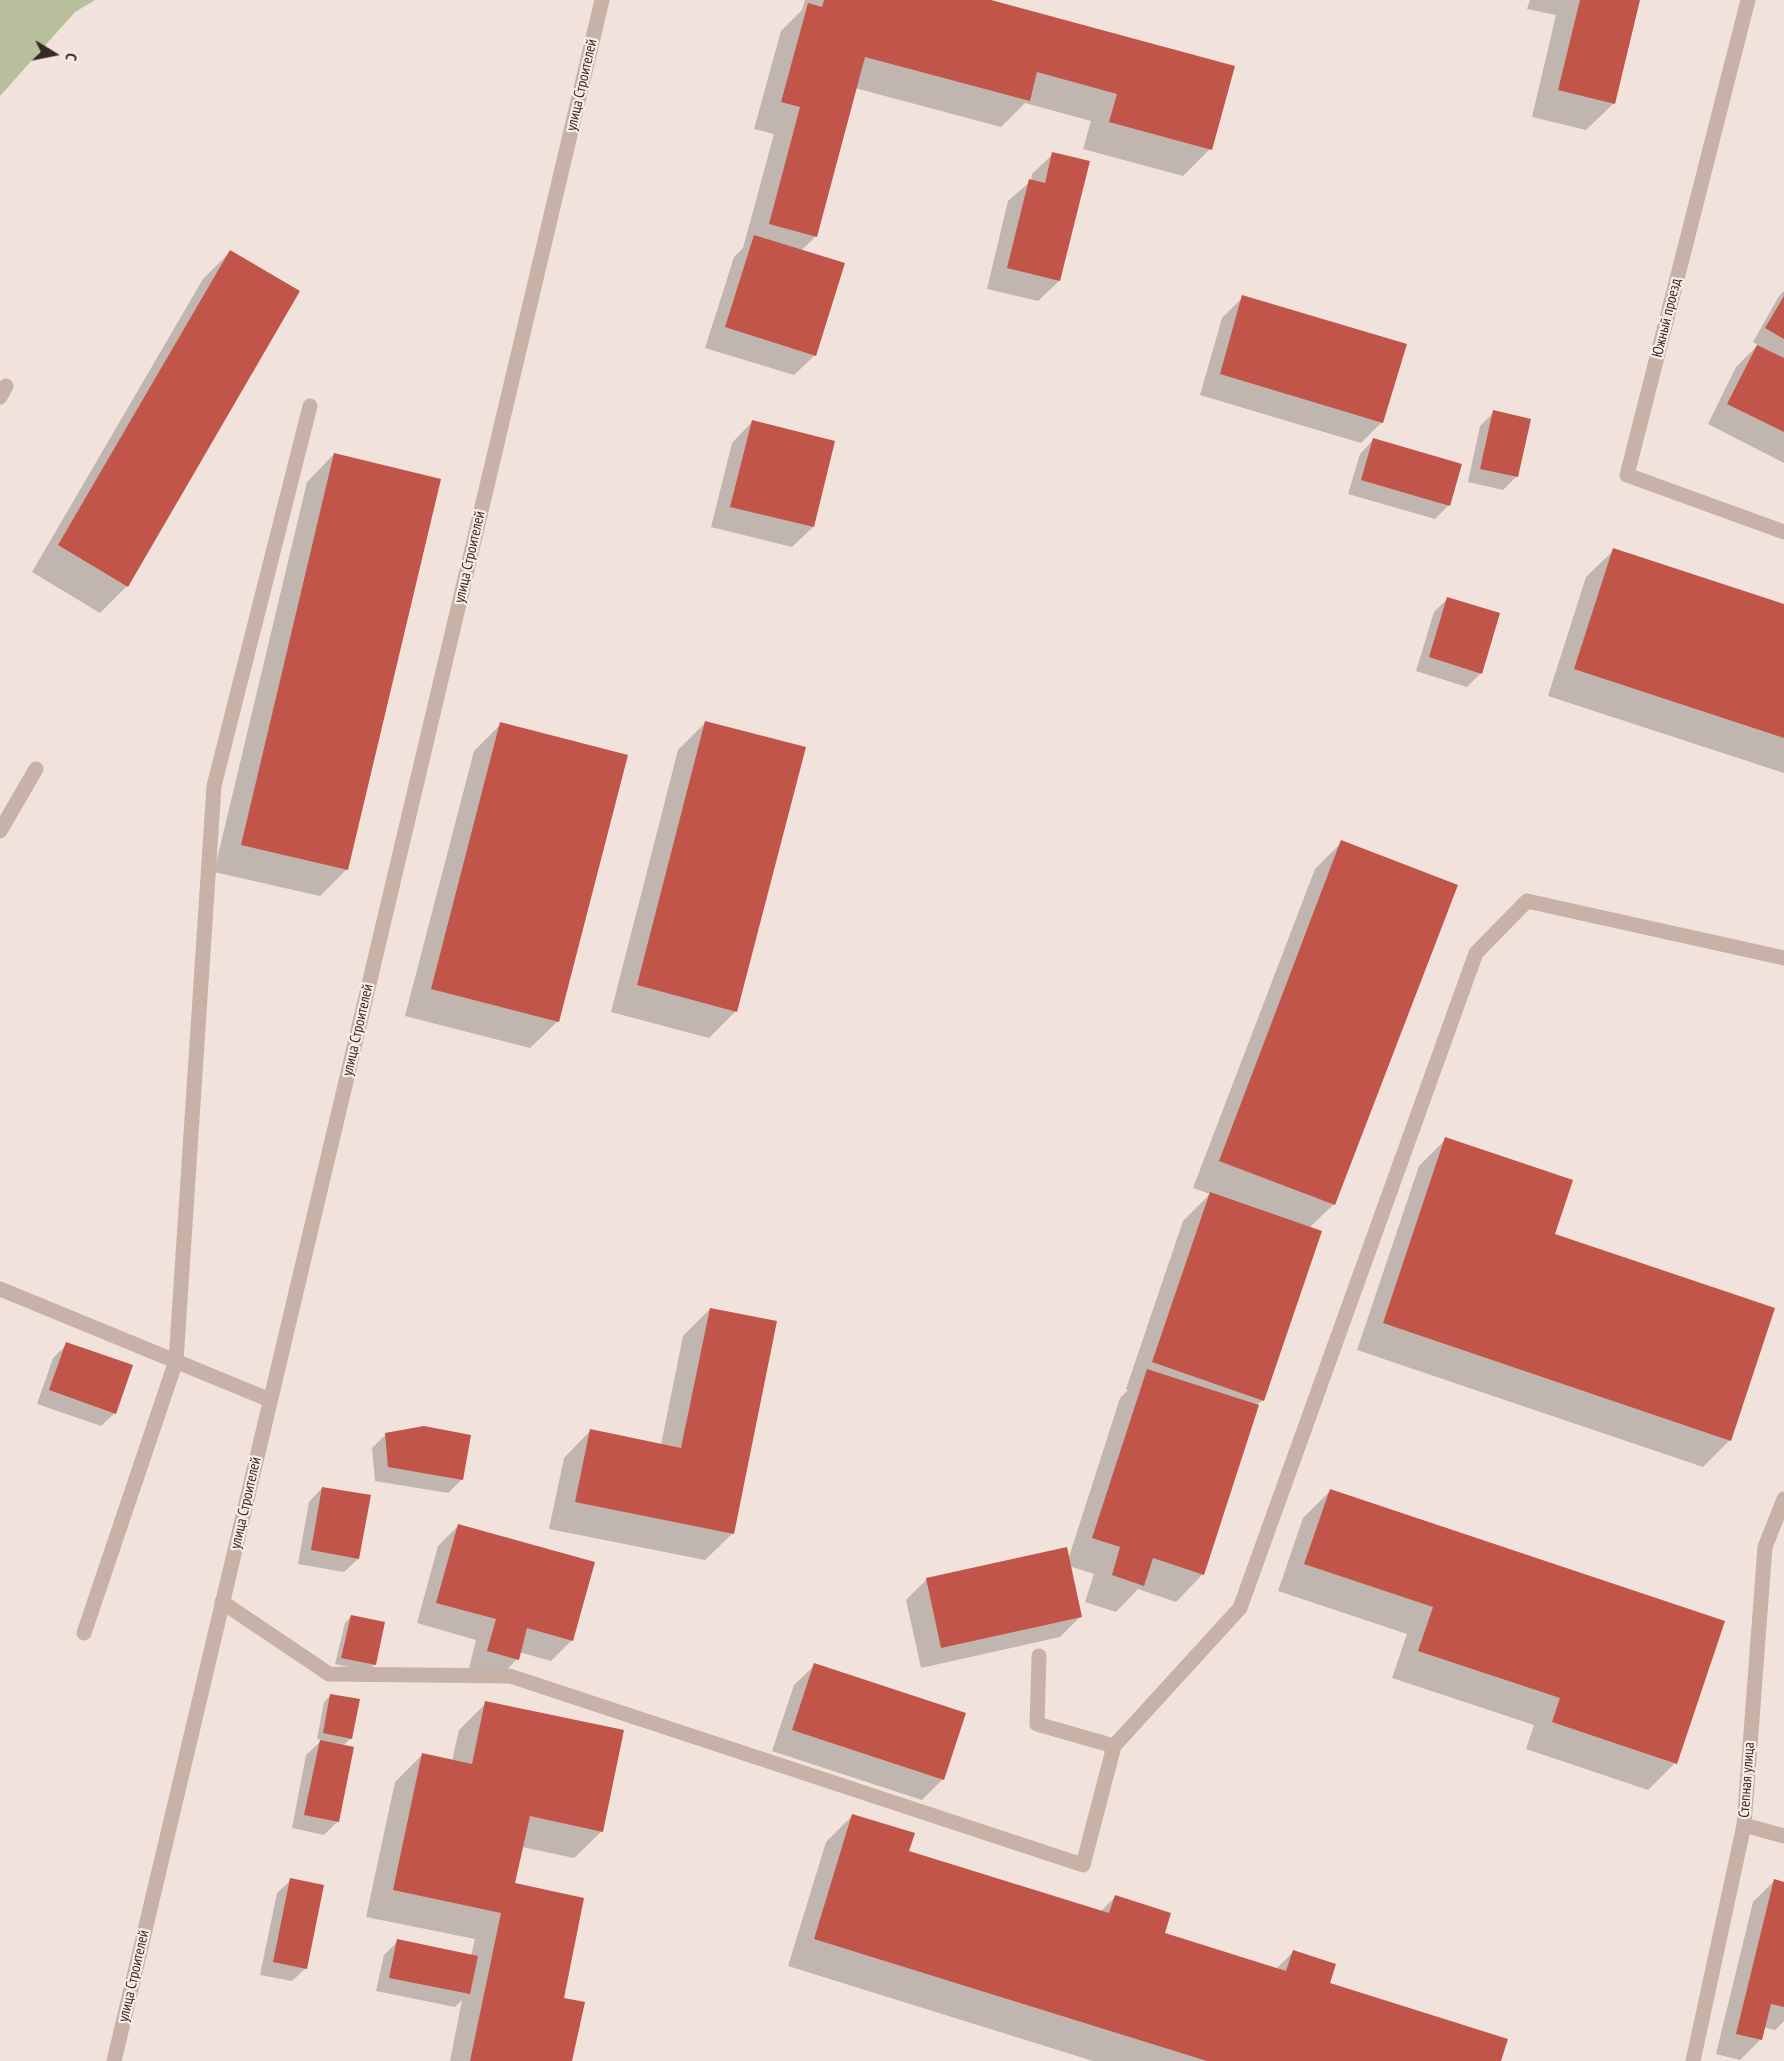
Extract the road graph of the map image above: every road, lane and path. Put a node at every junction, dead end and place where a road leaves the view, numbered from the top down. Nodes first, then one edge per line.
1 (602, 0) edge
2 (1748, 0) edge
3 (310, 406) dead end
4 (1784, 532) edge
5 (36, 770) dead end
6 (0, 831) edge
7 (1784, 958) edge
8 (0, 1289) edge
9 (176, 1361) junction
10 (270, 1400) junction
11 (1784, 1499) edge
12 (222, 1602) junction
13 (84, 1634) dead end
14 (1039, 1656) dead end
15 (1114, 1746) junction
16 (1744, 1825) junction
17 (1784, 1836) edge
18 (114, 2061) edge
19 (1693, 2061) edge

1 - 10 street, улица Строителей
2 - 4 street, Южный проезд
3 - 9 street
5 - 6 street
7 - 15 street
8 - 9 street
9 - 10 street
9 - 13 street
10 - 12 street, улица Строителей
11 - 16 street, Степная улица
12 - 15 street
12 - 18 street, улица Строителей
14 - 15 street
16 - 17 street
16 - 19 street, Степная улица

